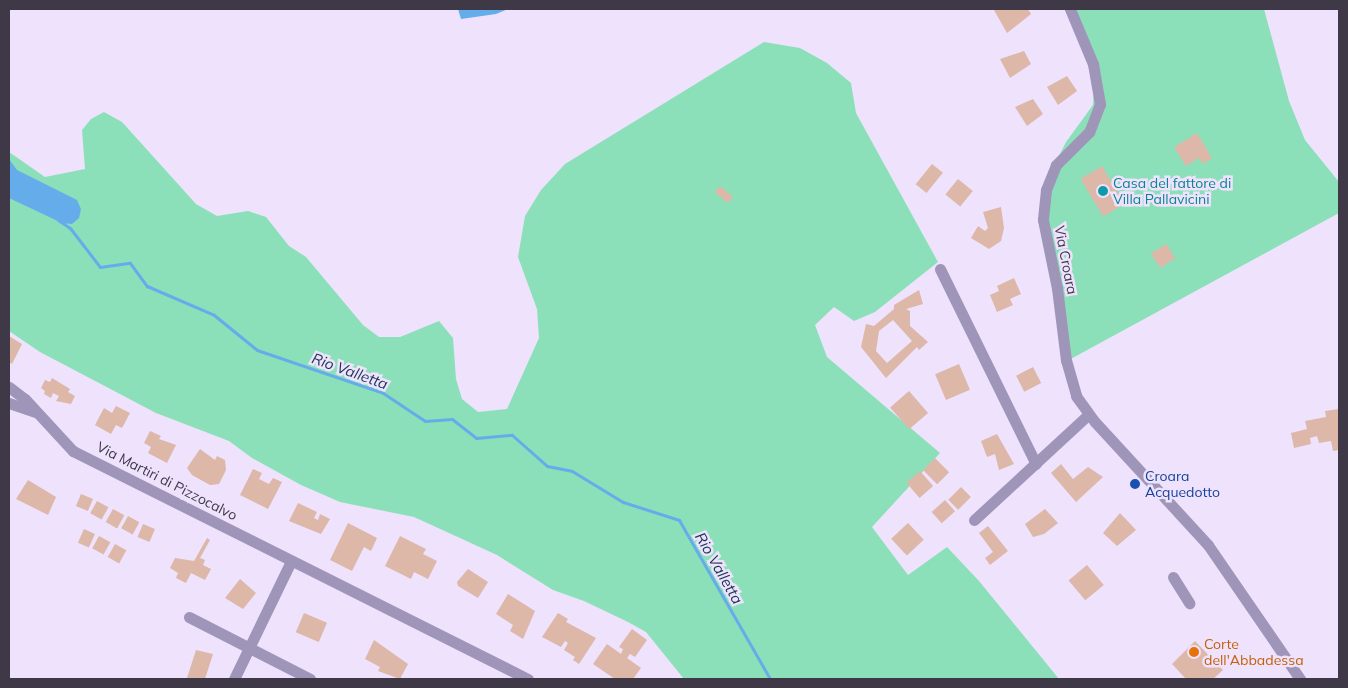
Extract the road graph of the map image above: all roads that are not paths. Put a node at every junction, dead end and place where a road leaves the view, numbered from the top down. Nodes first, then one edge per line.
1 (1070, 9) edge
2 (940, 268) dead end
3 (9, 387) edge
4 (9, 403) edge
5 (39, 414) junction
6 (1089, 414) junction
7 (1036, 464) junction
8 (974, 520) dead end
9 (291, 561) junction
10 (1173, 577) dead end
11 (1189, 603) dead end
12 (189, 617) dead end
13 (250, 646) junction
14 (234, 679) edge
15 (310, 679) edge
16 (525, 679) edge
17 (1300, 679) edge

1 - 6 street, Via Croara
2 - 7 street
3 - 5 street, Via Martiri di Pizzocalvo
4 - 5 street, Via Martiri di Pizzocalvo
5 - 9 street, Via Martiri di Pizzocalvo
6 - 7 street
6 - 17 street, Via Croara
7 - 8 street
9 - 13 street
9 - 16 street, Via Martiri di Pizzocalvo
10 - 11 street
12 - 13 street
13 - 14 street
13 - 15 street

